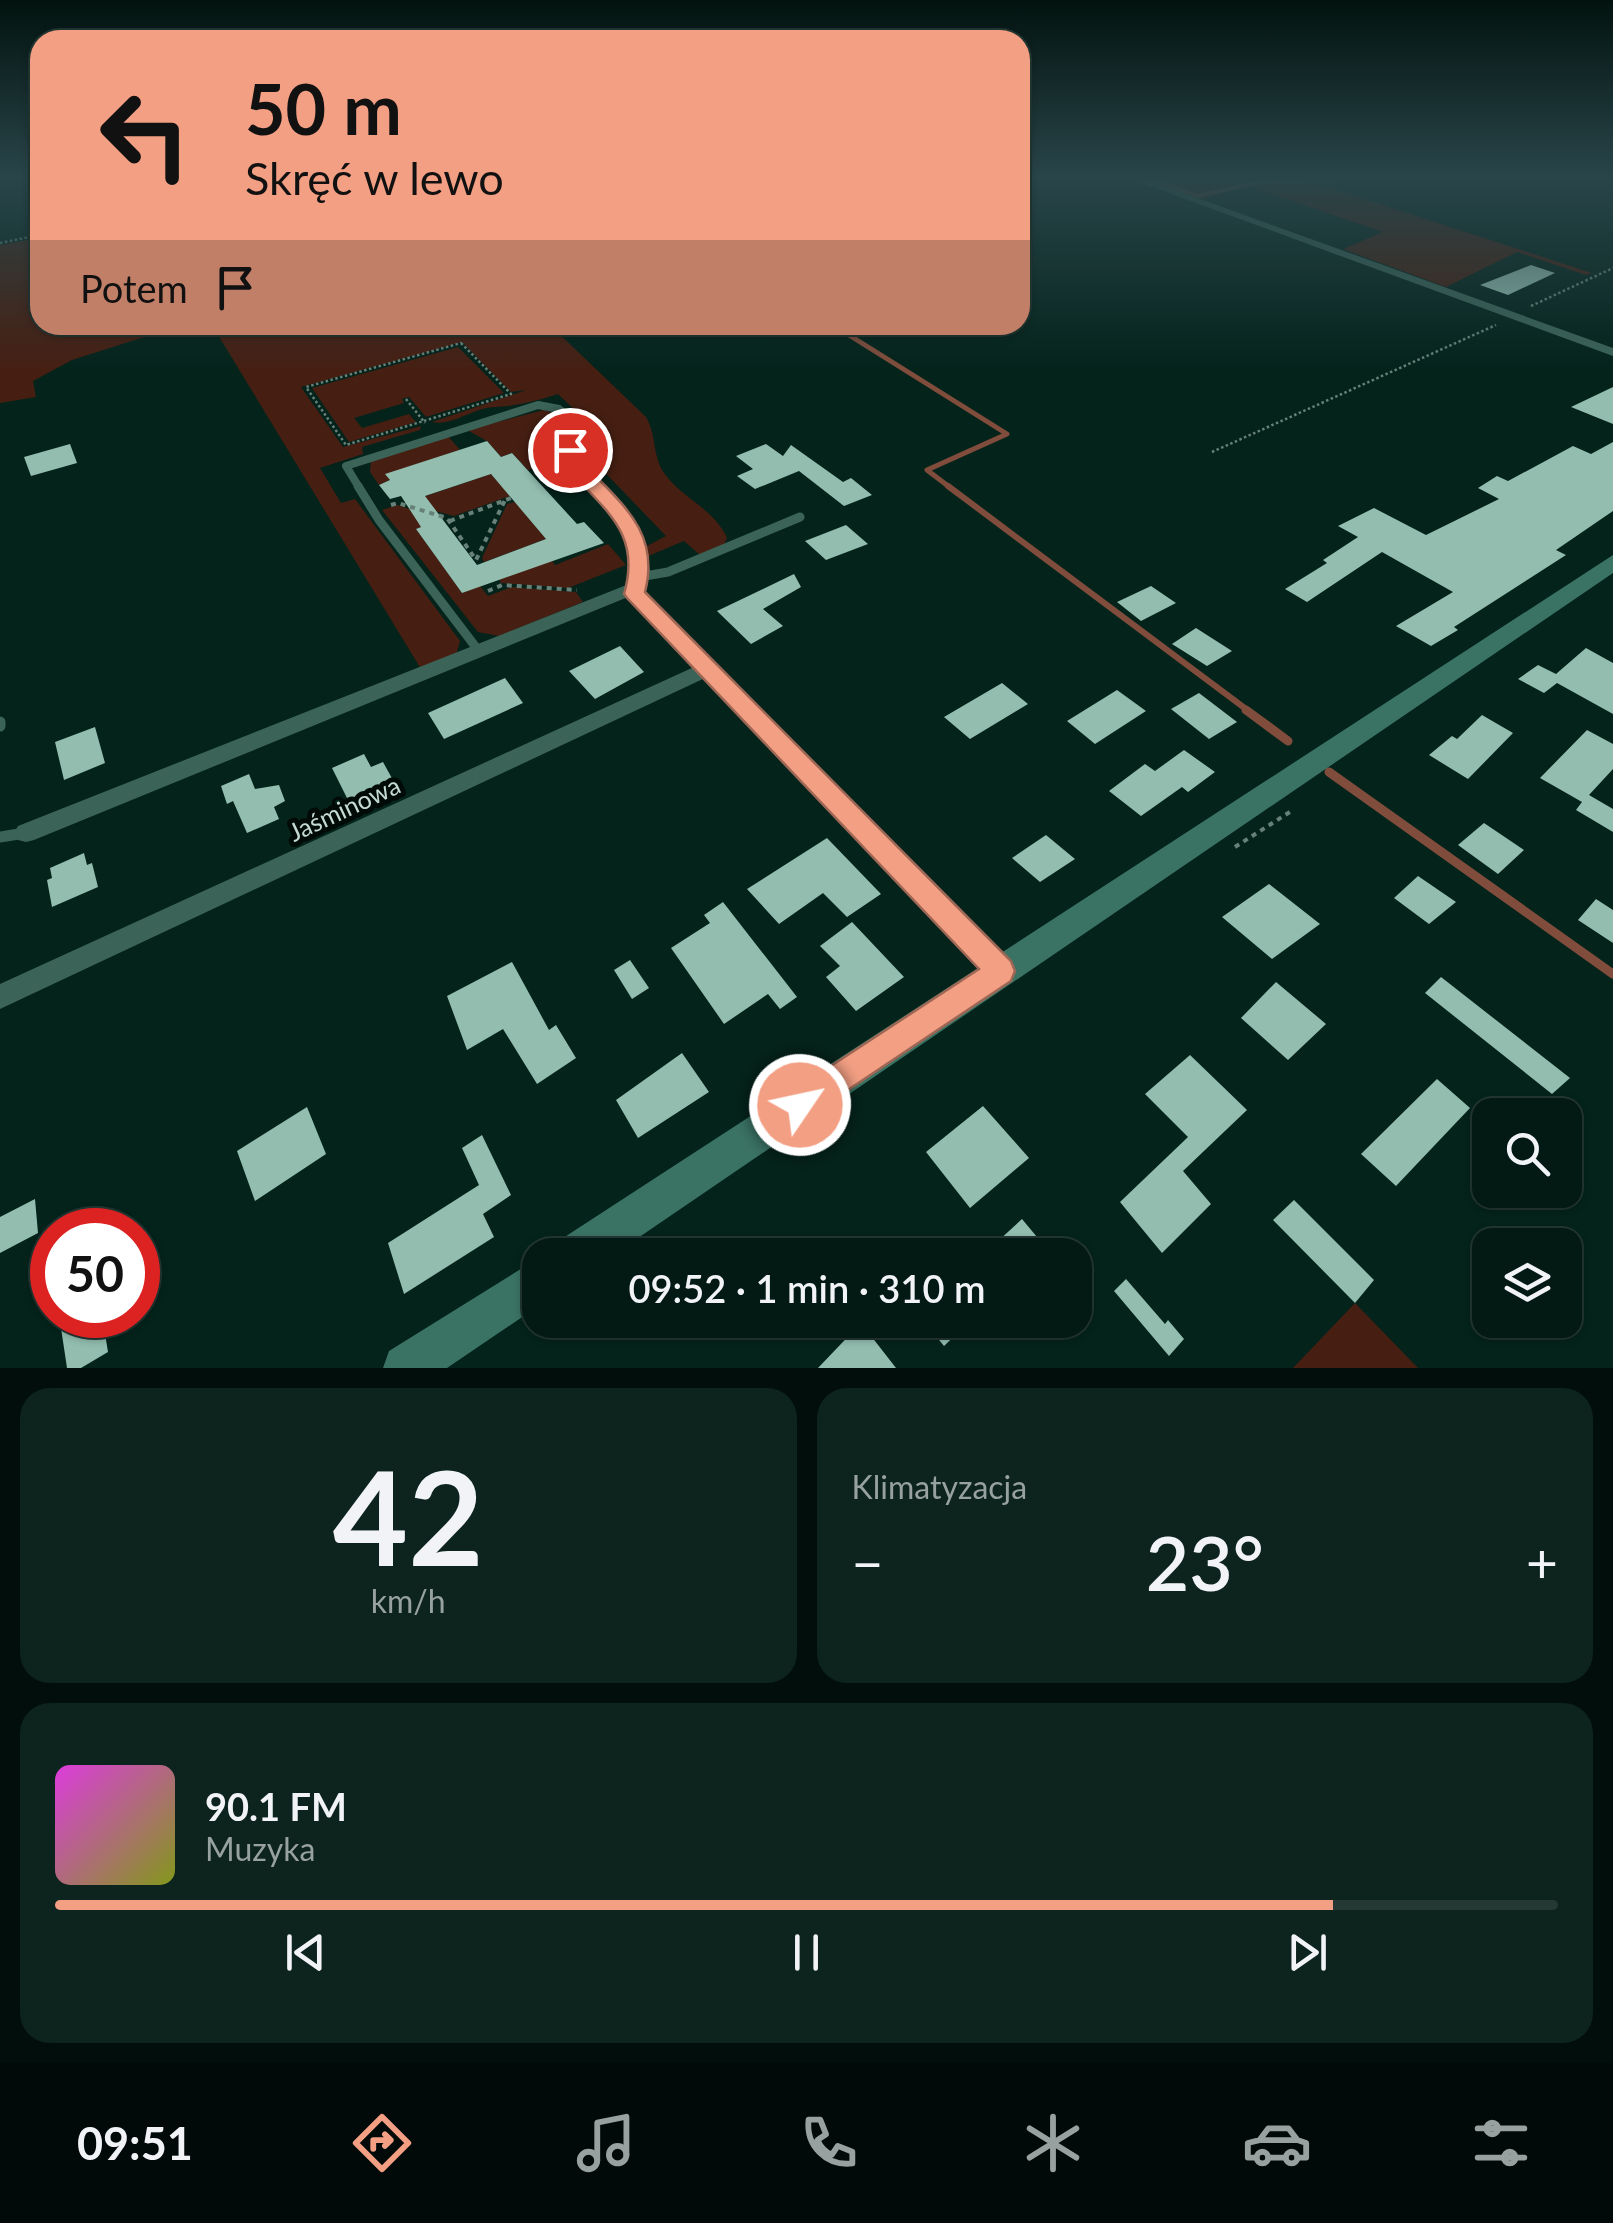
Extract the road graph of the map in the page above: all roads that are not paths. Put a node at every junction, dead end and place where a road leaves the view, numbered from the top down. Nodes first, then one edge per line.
1 (1310, 242) edge
2 (1613, 352) edge
3 (800, 517) dead end
4 (1613, 562) edge
5 (637, 575) junction
6 (478, 650) junction
7 (710, 668) junction
8 (26, 833) joint
9 (0, 837) edge
10 (1000, 971) junction
11 (0, 997) edge
12 (601, 1238) edge
13 (522, 1291) edge
14 (406, 1368) edge

1 - 2 street
3 - 5 lane
4 - 10 main road
5 - 6 street
5 - 6 lane
5 - 7 street
6 - 8 street
7 - 10 street
7 - 11 street, Jaśminowa
8 - 9 lane
10 - 12 main road
13 - 14 main road

